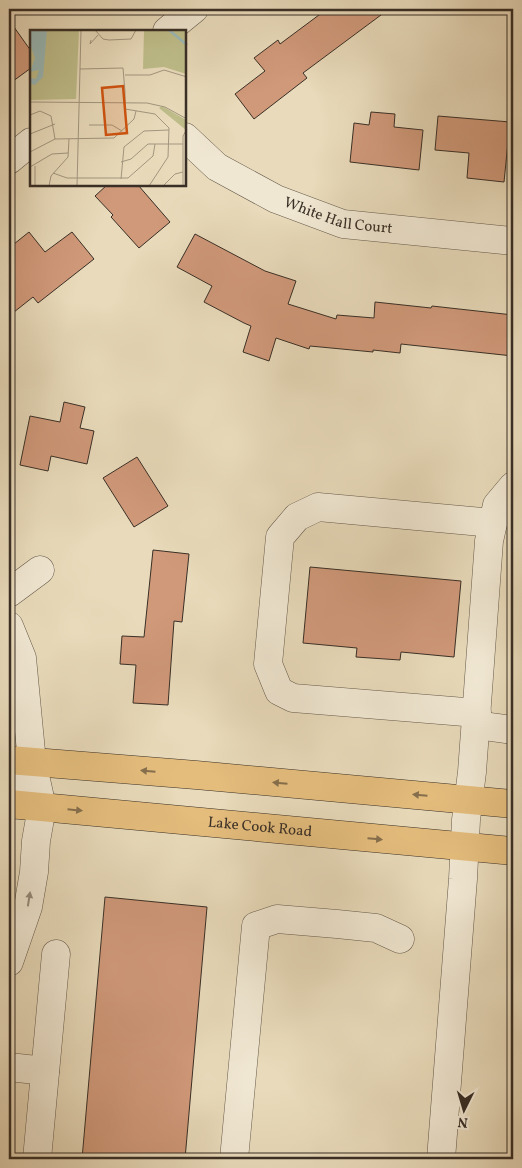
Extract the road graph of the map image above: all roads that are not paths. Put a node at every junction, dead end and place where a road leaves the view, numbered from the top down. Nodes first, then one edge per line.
1 (194, 9) edge
2 (168, 30) edge
3 (186, 138) edge
4 (30, 143) edge
5 (9, 160) edge
6 (513, 241) edge
7 (513, 486) edge
8 (493, 523) junction
9 (40, 570) dead end
10 (9, 593) edge
11 (9, 626) edge
12 (476, 719) junction
13 (513, 730) edge
14 (20, 761) edge
15 (9, 796) edge
16 (469, 800) junction
17 (9, 804) edge
18 (513, 804) edge
19 (42, 807) junction
20 (465, 847) junction
21 (513, 852) edge
22 (400, 939) dead end
23 (56, 954) dead end
24 (9, 962) edge
25 (9, 1068) edge
26 (45, 1071) junction
27 (37, 1159) edge
28 (234, 1159) edge
29 (441, 1159) edge

1 - 2 street
3 - 6 street, White Hall Court
4 - 5 street
7 - 8 street
8 - 12 street
8 - 12 street
9 - 10 street
11 - 14 street
12 - 13 street
12 - 16 street
14 - 15 street
16 -> 14 main road
14 - 19 street
16 - 18 main road
16 - 20 street
17 - 19 main road, Lake Cook Road
19 -> 20 main road, Lake Cook Road
24 -> 19 street
20 - 21 main road, Lake Cook Road
20 - 29 street
22 - 28 street
23 - 26 street
25 - 26 street
26 - 27 street

